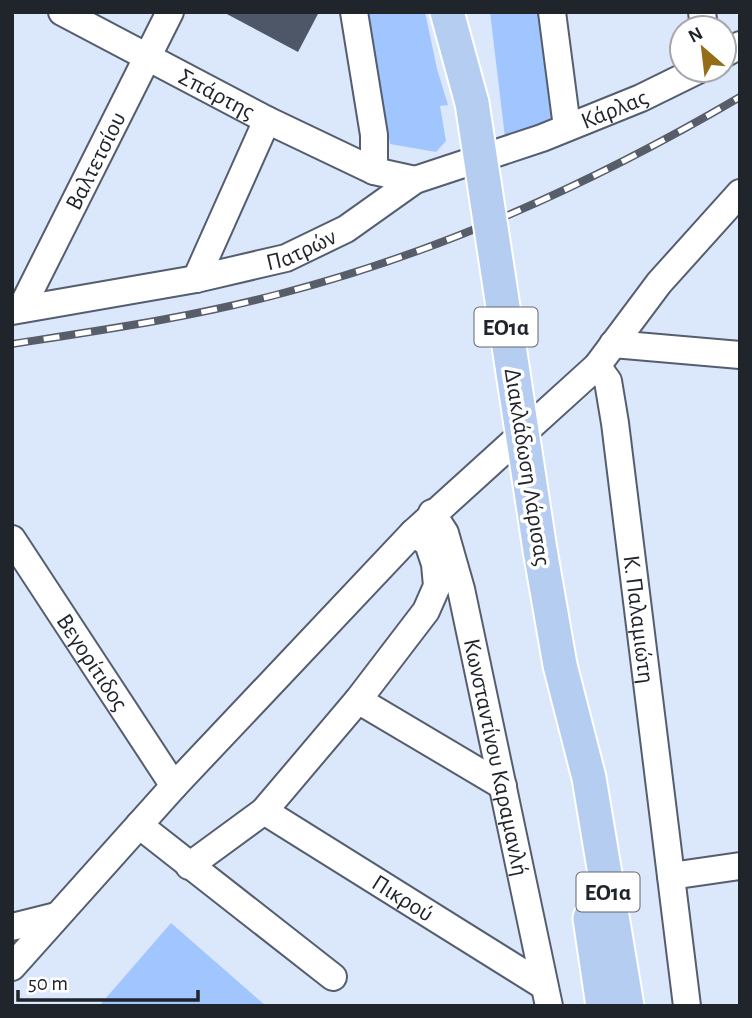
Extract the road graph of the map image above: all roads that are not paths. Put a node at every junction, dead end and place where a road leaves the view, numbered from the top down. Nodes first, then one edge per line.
1 (62, 12) edge
2 (170, 12) edge
3 (354, 12) edge
4 (446, 12) edge
5 (471, 12) edge
6 (552, 12) edge
7 (148, 58) junction
8 (670, 84) edge
9 (472, 103) junction
10 (267, 120) junction
11 (567, 127) junction
12 (374, 171) junction
13 (415, 180) junction
14 (740, 193) edge
15 (196, 279) junction
16 (17, 310) edge
17 (613, 344) junction
18 (740, 355) edge
19 (597, 366) junction
20 (432, 513) junction
21 (413, 533) junction
22 (12, 539) edge
23 (560, 665) junction
24 (358, 700) junction
25 (174, 786) junction
26 (503, 786) junction
27 (264, 811) junction
28 (139, 825) junction
29 (189, 866) junction
30 (740, 866) edge
31 (671, 876) junction
32 (56, 916) junction
33 (12, 927) edge
34 (12, 967) edge
35 (333, 977) dead end
36 (547, 996) edge
37 (603, 1006) edge
38 (627, 1006) edge
39 (687, 1006) edge

1 - 7 street, Σπάρτης
2 - 7 street, Βαλτετσίου
3 - 12 street
4 - 9 main road, Διακλάδωση Λάρισας / ΕΟ1α
5 - 9 main road, Διακλάδωση Λάρισας / ΕΟ1α
6 - 11 street
7 - 10 street, Σπάρτης
7 - 16 street, Βαλτετσίου
8 - 11 street, Κάρλας
9 - 23 main road, Διακλάδωση Λάρισας / ΕΟ1α, bridge
10 - 12 street, Σπάρτης
10 - 15 street
11 - 13 street, Πατρών
12 - 13 street, Σπάρτης
13 - 15 street, Πατρών
14 - 17 street
15 - 16 street, Πατρών
17 - 18 street
17 - 19 street
19 - 20 street
19 - 31 street, Κ. Παλαμιώτη
20 - 21 street
20 - 26 street, Κωνσταντίνου Καραμανλή
21 - 24 street
21 - 25 street
22 - 25 street, Βεγορίτιδος
23 - 37 main road, ΕΟ1α
23 - 38 main road, ΕΟ1α
24 - 26 street
24 - 27 street
25 - 28 street
26 - 36 street, Κωνσταντίνου Καραμανλή
27 - 29 street
27 - 36 street, Πικρού
28 - 29 street
28 - 32 street
29 - 35 street
30 - 31 street
31 - 39 street, Κ. Παλαμιώτη
32 - 33 street
32 - 34 street

